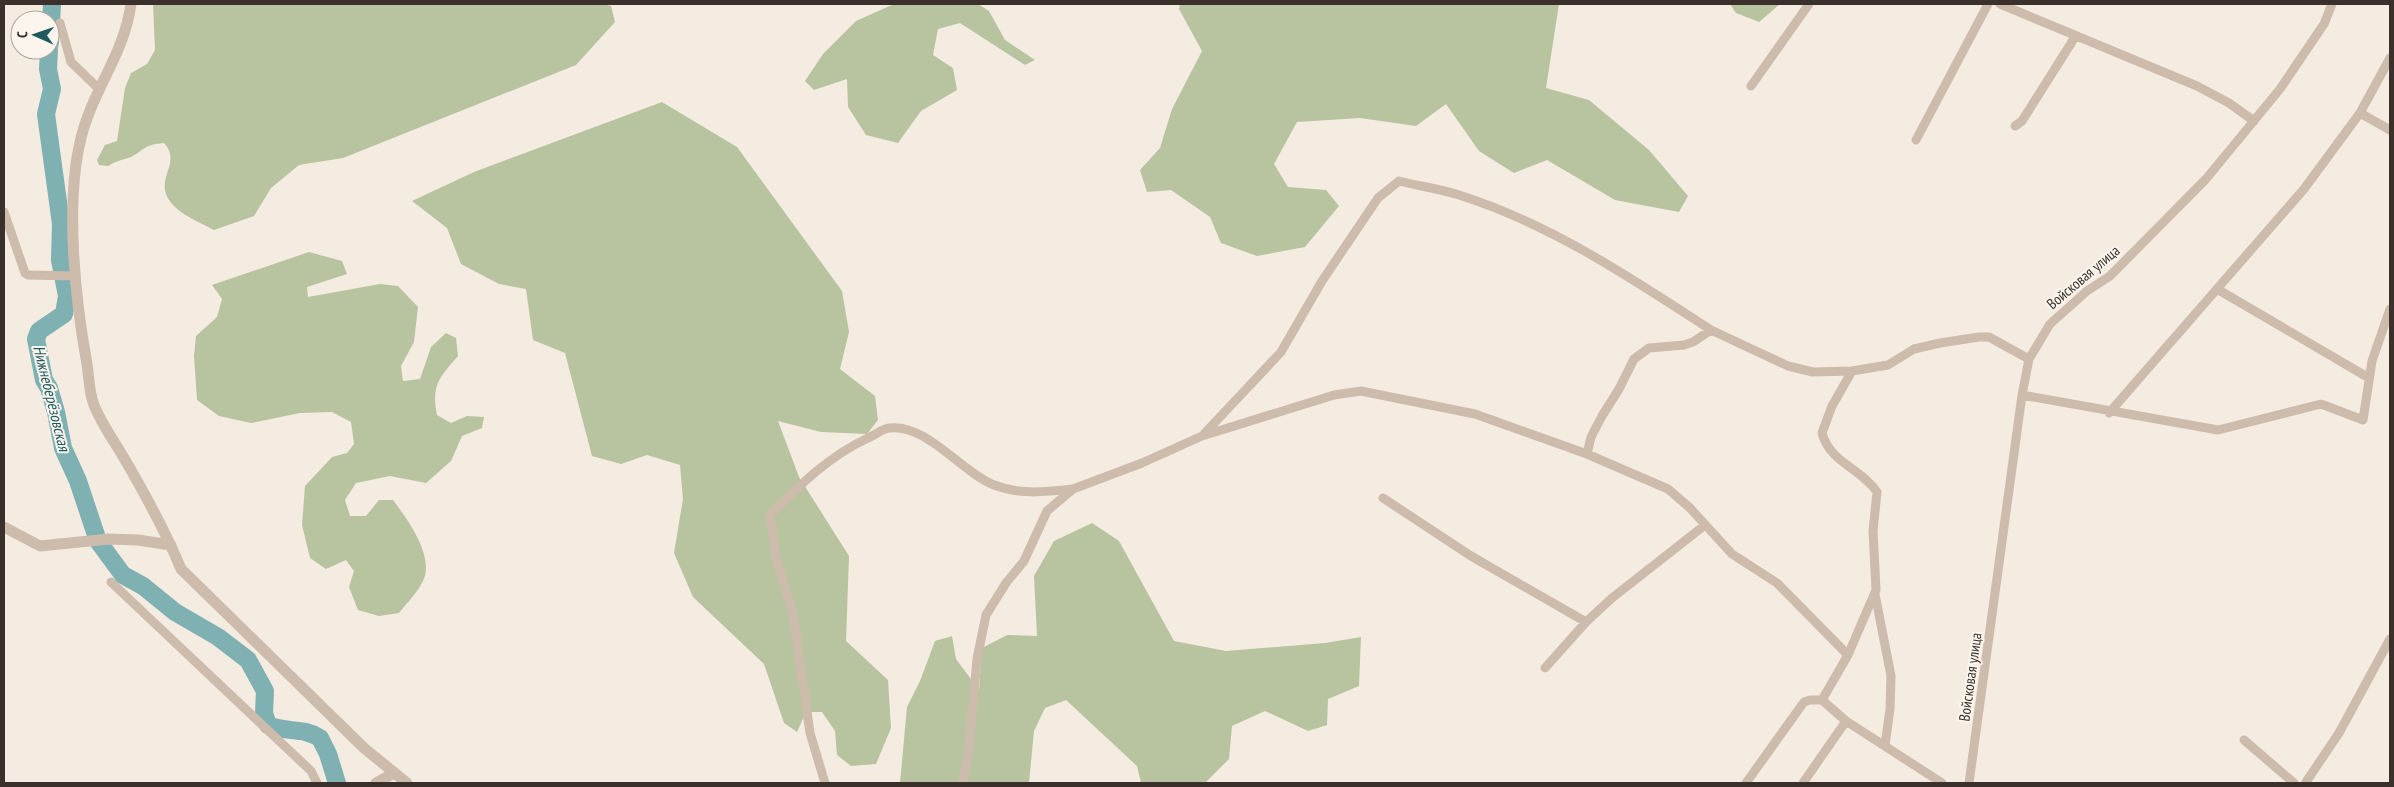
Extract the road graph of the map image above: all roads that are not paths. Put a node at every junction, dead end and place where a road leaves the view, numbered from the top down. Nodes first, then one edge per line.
1 (131, 4) edge
2 (1809, 4) edge
3 (1988, 4) edge
4 (2000, 4) edge
5 (2332, 4) edge
6 (60, 23) dead end
7 (2076, 36) junction
8 (2390, 58) edge
9 (1751, 86) dead end
10 (100, 90) junction
11 (2360, 114) junction
12 (2254, 121) junction
13 (2015, 126) dead end
14 (2390, 130) edge
15 (1916, 140) dead end
16 (4, 212) edge
17 (76, 276) junction
18 (2217, 289) junction
19 (2390, 309) edge
20 (1711, 330) junction
21 (2029, 359) junction
22 (1852, 372) junction
23 (2369, 378) junction
24 (2022, 396) junction
25 (2108, 412) junction
26 (1202, 436) junction
27 (1587, 454) junction
28 (1073, 489) junction
29 (1383, 498) dead end
30 (1705, 525) junction
31 (4, 527) edge
32 (171, 545) junction
33 (111, 582) dead end
34 (1874, 593) junction
35 (1586, 622) junction
36 (2390, 639) edge
37 (1848, 655) junction
38 (1545, 668) dead end
39 (1822, 700) junction
40 (1846, 721) junction
41 (2244, 740) dead end
42 (1885, 745) junction
43 (394, 773) junction
44 (317, 783) edge
45 (376, 783) edge
46 (407, 783) edge
47 (825, 783) edge
48 (962, 783) edge
49 (1746, 783) edge
50 (1803, 783) edge
51 (1942, 783) edge
52 (1969, 783) edge
53 (2294, 783) edge
54 (2306, 783) edge

1 - 10 street
2 - 9 street
3 - 15 street
4 - 7 street
5 - 12 street, Войсковая улица
6 - 10 street
7 - 12 street
7 - 13 street
8 - 11 street
10 - 17 street
11 - 14 street
11 - 18 street
12 - 21 street, Войсковая улица
16 - 17 street
17 - 32 street
18 - 23 street
18 - 25 street
19 - 23 street
20 - 22 street
20 - 26 street
20 - 27 street
21 - 22 street
21 - 24 street, Войсковая улица
22 - 34 street
23 - 25 street
24 - 25 street
24 - 52 street, Войсковая улица
26 - 27 street
26 - 28 street
27 - 30 street
28 - 47 street
28 - 48 street
29 - 35 street
30 - 35 street
30 - 37 street
31 - 32 street
32 - 43 street
33 - 44 street
34 - 37 street
34 - 42 street
35 - 38 street
36 - 54 street
37 - 39 street
39 - 40 street
39 - 49 street
40 - 42 street
40 - 50 street
41 - 53 street
42 - 51 street
43 - 45 street
43 - 46 street

